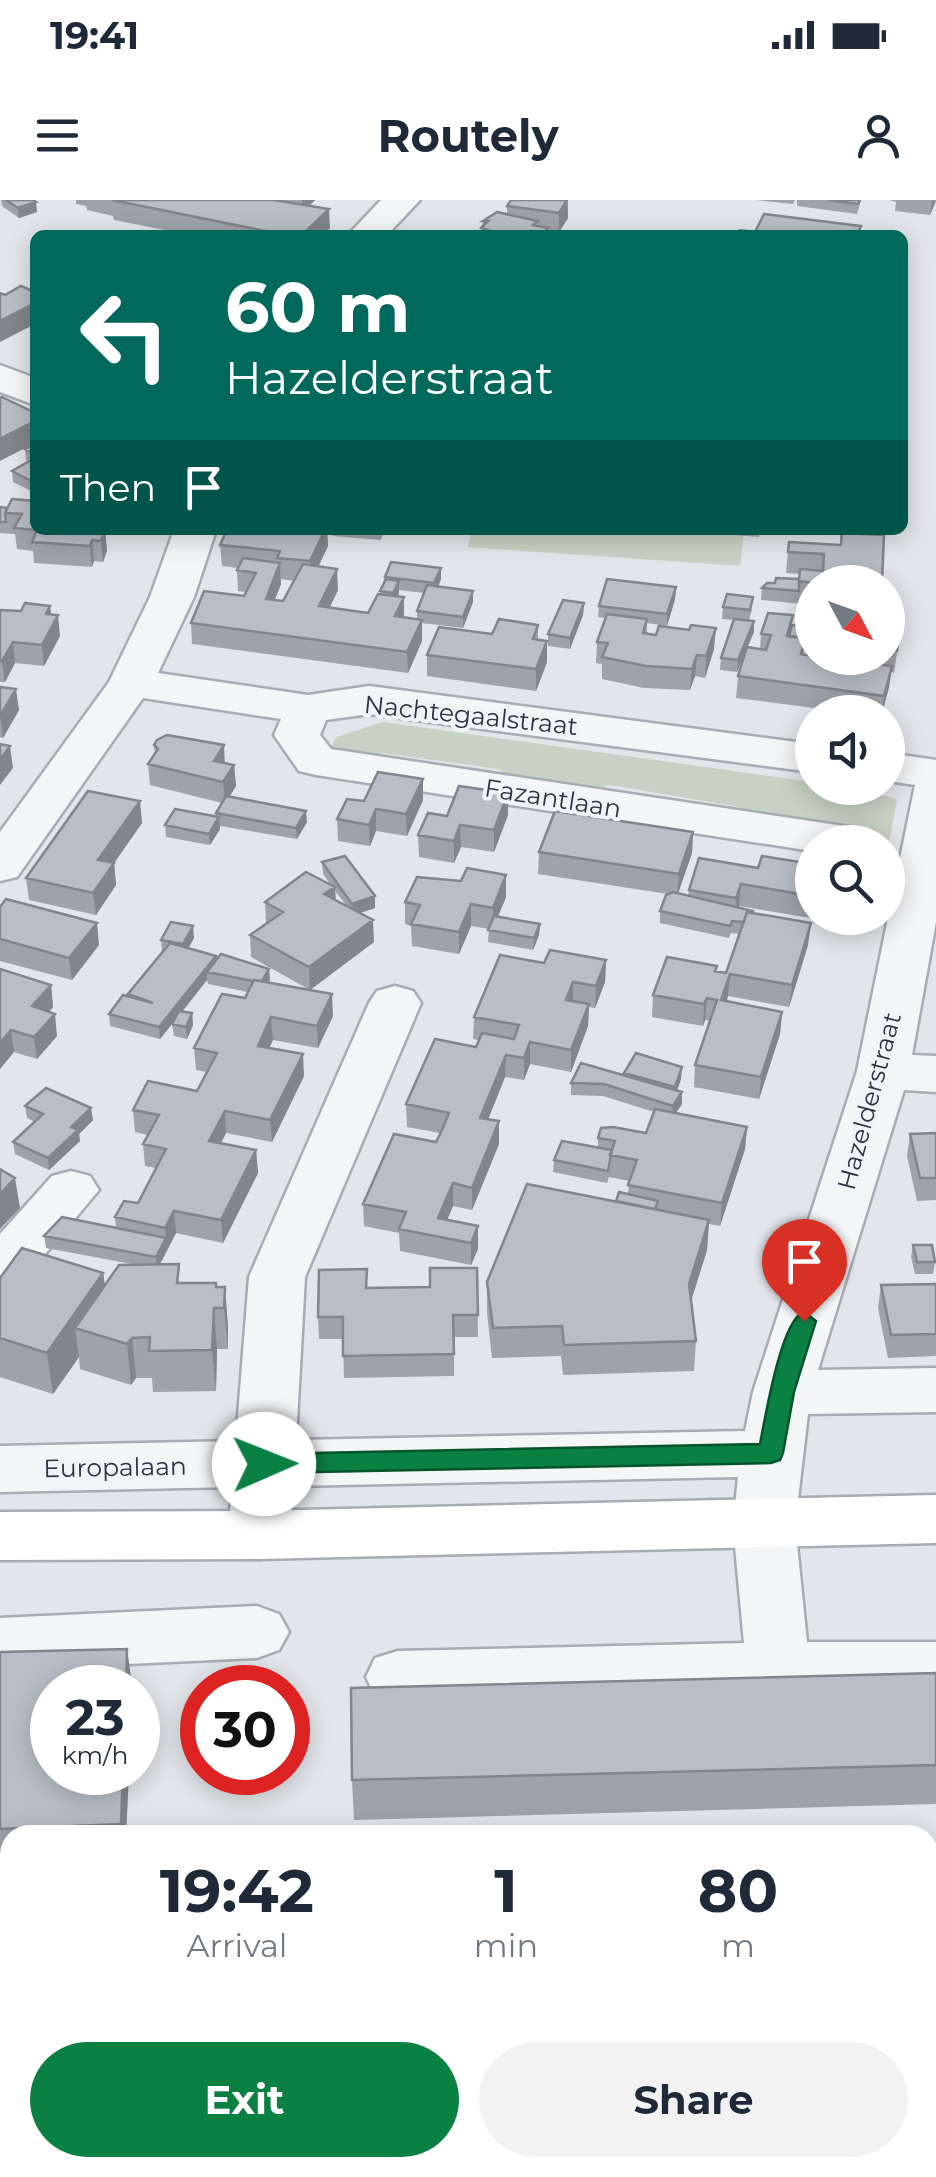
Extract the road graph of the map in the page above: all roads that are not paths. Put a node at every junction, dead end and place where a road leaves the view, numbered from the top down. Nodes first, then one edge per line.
1 (402, 200) edge
2 (371, 230) edge
3 (0, 378) edge
4 (30, 392) edge
5 (193, 535) edge
6 (131, 683) junction
7 (308, 709) junction
8 (795, 756) edge
9 (905, 770) edge
10 (936, 774) edge
11 (936, 790) edge
12 (795, 834) edge
13 (906, 851) edge
14 (0, 866) edge
15 (395, 1003) dead end
16 (883, 1071) junction
17 (936, 1074) edge
18 (71, 1190) dead end
19 (0, 1270) edge
20 (936, 1390) edge
21 (782, 1392) junction
22 (771, 1453) junction
23 (264, 1464) junction
24 (0, 1469) edge
25 (936, 1519) edge
26 (764, 1525) junction
27 (259, 1535) junction
28 (0, 1536) edge
29 (257, 1632) dead end
30 (0, 1644) edge
31 (778, 1668) junction
32 (936, 1668) edge
33 (398, 1678) dead end

1 - 2 street
3 - 4 street
5 - 6 street
6 - 7 street, Nachtegaalstraat
6 - 14 street
7 - 8 street, Nachtegaalstraat
7 - 12 street, Fazantlaan
9 - 10 street
11 - 13 street, Hazelderstraat
13 - 16 street, Hazelderstraat
15 - 23 street
16 - 17 street
16 - 21 street, Hazelderstraat
18 - 19 street
20 - 21 street
21 - 22 street, Hazelderstraat
22 - 23 street, Europalaan
22 - 26 street, Hazelderstraat
23 - 24 street, Europalaan
23 - 27 street
25 - 26 street
26 - 27 street
26 - 31 street
27 - 28 street
29 - 30 street
31 - 32 street
31 - 33 street

